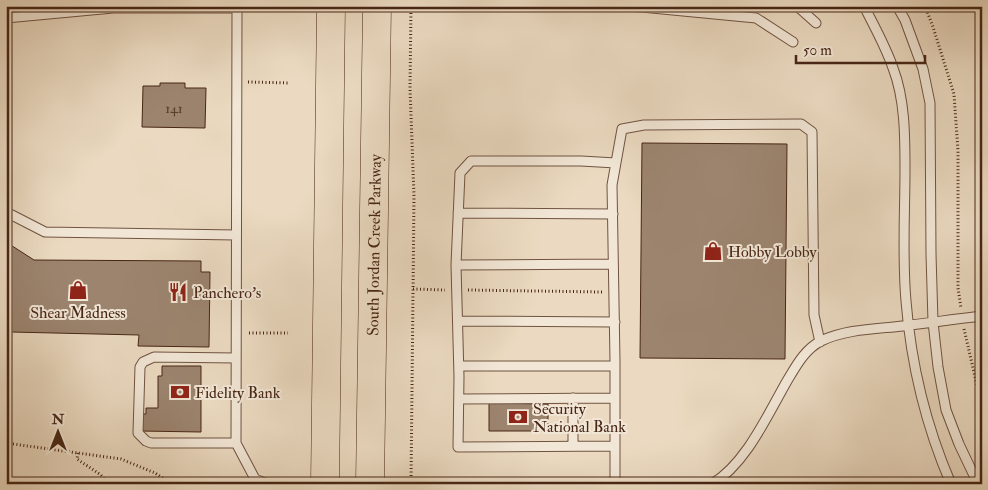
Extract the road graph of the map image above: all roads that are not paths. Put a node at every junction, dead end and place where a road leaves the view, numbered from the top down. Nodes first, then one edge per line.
1 (331, 6) edge
2 (377, 6) edge
3 (631, 6) edge
4 (797, 6) edge
5 (864, 6) edge
6 (897, 6) edge
7 (6, 18) edge
8 (816, 23) dead end
9 (793, 42) dead end
10 (616, 164) junction
11 (6, 212) edge
12 (458, 213) junction
13 (612, 214) junction
14 (236, 235) junction
15 (613, 264) junction
16 (456, 265) junction
17 (982, 316) edge
18 (458, 321) junction
19 (615, 322) junction
20 (934, 322) junction
21 (909, 325) junction
22 (820, 342) junction
23 (236, 358) junction
24 (459, 366) junction
25 (615, 366) junction
26 (573, 398) junction
27 (615, 398) junction
28 (459, 399) junction
29 (236, 444) junction
30 (573, 446) junction
31 (615, 446) junction
32 (267, 484) edge
33 (325, 484) edge
34 (370, 484) edge
35 (615, 484) edge
36 (712, 484) edge
37 (950, 484) edge
38 (978, 484) edge

1 - 33 main road
2 - 34 main road, South Jordan Creek Parkway
3 - 9 lane
4 - 8 lane
5 - 21 lane
6 - 20 lane
7 - 14 lane
10 - 12 lane
10 - 13 lane
10 - 22 lane
11 - 14 lane
12 - 13 lane
12 - 16 lane
13 - 15 lane
14 - 23 lane
15 - 16 lane
15 - 19 lane
16 - 18 lane
17 - 20 lane
18 - 19 lane
18 - 24 lane
19 - 25 lane
20 - 21 lane
20 - 38 lane
21 - 22 lane
21 - 37 lane
22 - 36 lane
23 - 29 lane
23 - 29 lane
24 - 25 lane
24 - 28 lane
25 - 27 lane
26 - 27 lane
26 - 28 lane
26 - 30 lane
27 - 31 lane
28 - 30 lane
29 - 32 lane
30 - 31 lane
31 - 35 lane

